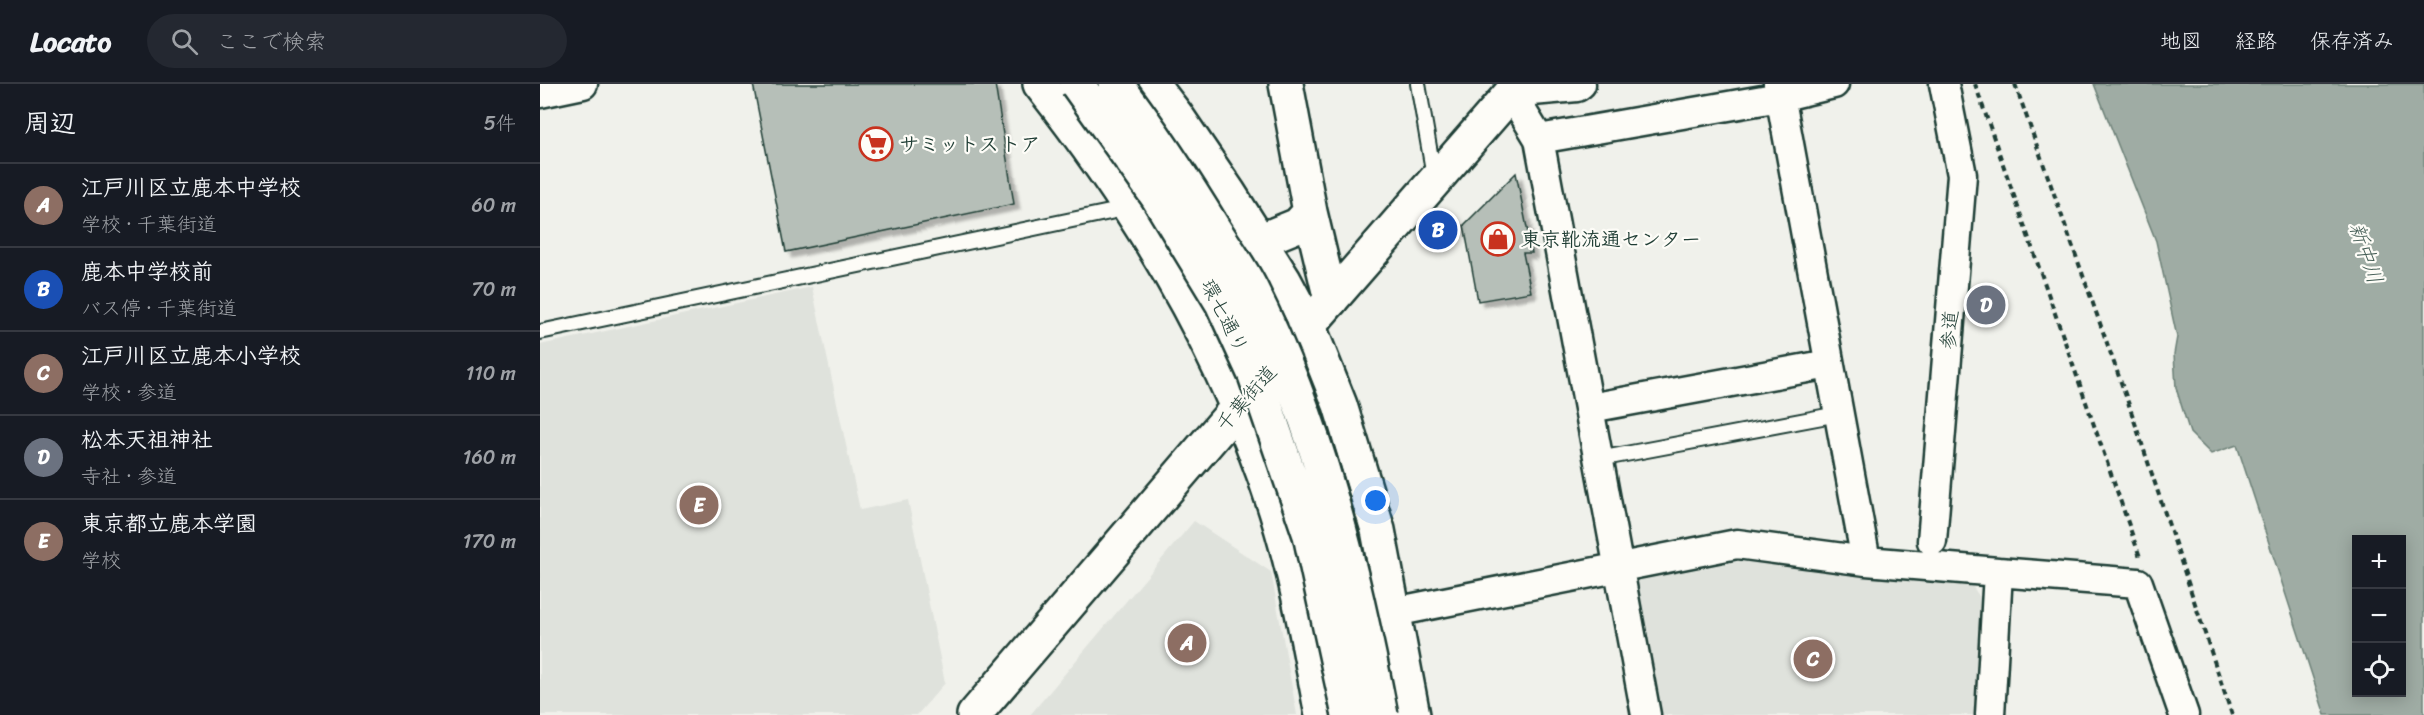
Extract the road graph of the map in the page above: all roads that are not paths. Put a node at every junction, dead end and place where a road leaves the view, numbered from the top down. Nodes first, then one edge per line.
1 (583, 84) edge
2 (1040, 84) edge
3 (1077, 84) edge
4 (1116, 84) edge
5 (1152, 84) edge
6 (1286, 84) edge
7 (1418, 84) edge
8 (1581, 84) edge
9 (1834, 84) edge
10 (1944, 84) edge
11 (1515, 88) edge
12 (1779, 90) edge
13 (540, 93) edge
14 (1539, 139) junction
15 (1435, 180) junction
16 (1218, 195) junction
17 (1132, 208) junction
18 (1310, 212) junction
19 (1259, 241) junction
20 (1331, 300) junction
21 (1309, 327) junction
22 (540, 332) edge
23 (1829, 364) junction
24 (1590, 408) junction
25 (1236, 409) junction
26 (1838, 414) junction
27 (1599, 459) junction
28 (1932, 541) dead end
29 (1866, 561) junction
30 (1620, 568) junction
31 (1998, 572) junction
32 (1394, 612) junction
33 (974, 715) edge
34 (1322, 715) edge
35 (1349, 715) edge
36 (1381, 715) edge
37 (1413, 715) edge
38 (1646, 715) edge
39 (1990, 715) edge
40 (2184, 715) edge

1 - 13 street
2 - 17 main road
3 - 35 main road, 環七通り, bridge
4 - 36 main road, 環七通り, bridge
5 - 16 main road
6 - 18 main road
7 - 15 lane
8 - 11 street
9 - 12 street
10 - 28 street, 参道
11 - 14 street
11 - 15 main road, 千葉街道
12 - 14 street
12 - 23 street
14 - 24 street
15 - 20 main road, 千葉街道
16 - 17 lane
16 - 19 main road
17 - 22 lane
17 - 25 main road
18 - 19 main road
18 - 20 main road
19 - 21 main road
20 - 21 main road, 千葉街道
21 - 25 main road, 千葉街道
21 - 32 main road
23 - 24 street
23 - 26 street
24 - 27 street
25 - 33 main road, 千葉街道
25 - 34 main road
26 - 27 lane
26 - 29 street
27 - 30 street
29 - 30 street
29 - 31 street
30 - 32 street
30 - 38 street
31 - 39 street
31 - 40 street
32 - 37 main road

